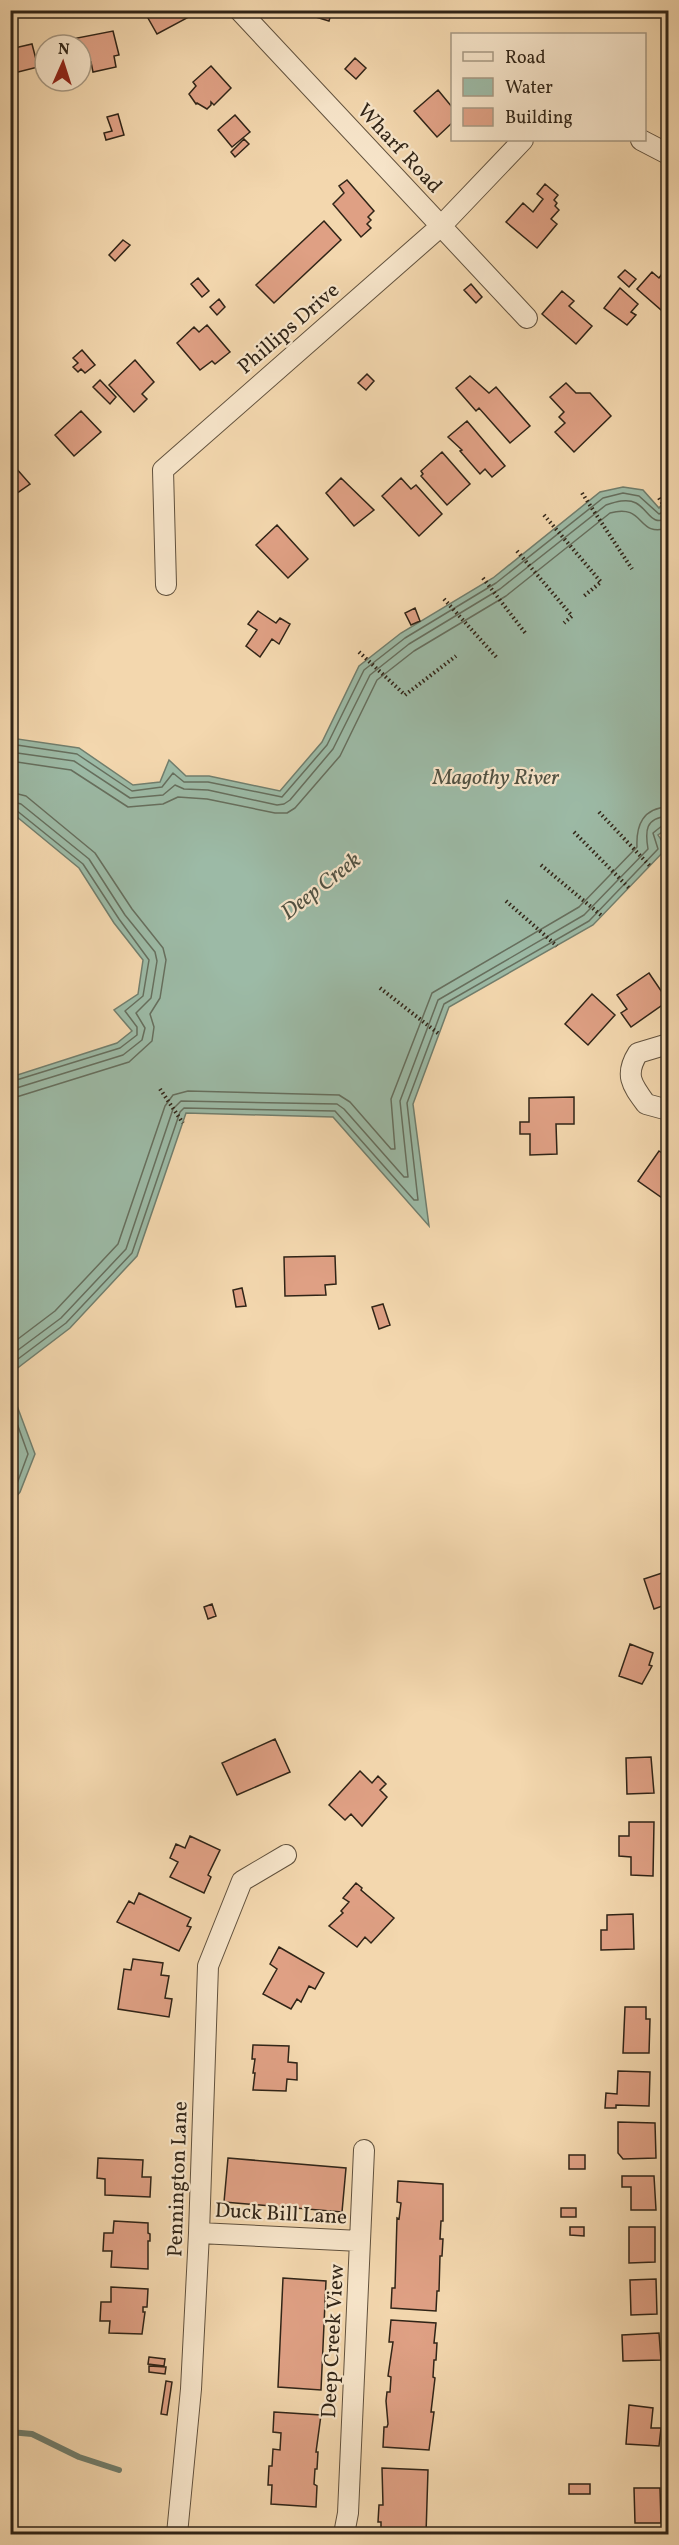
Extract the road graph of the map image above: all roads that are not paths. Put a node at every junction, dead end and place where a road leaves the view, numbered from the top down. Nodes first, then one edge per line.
1 (239, 10) edge
2 (523, 141) edge
3 (643, 141) edge
4 (669, 154) edge
5 (441, 226) junction
6 (526, 318) dead end
7 (166, 585) dead end
8 (669, 1044) edge
9 (669, 1110) edge
10 (286, 1855) dead end
11 (364, 2150) dead end
12 (199, 2233) junction
13 (360, 2241) junction
14 (177, 2535) edge
15 (344, 2535) edge

1 - 5 street, Wharf Road
2 - 5 street, Phillips Drive
3 - 4 street
5 - 6 street, Wharf Road
5 - 7 street, Phillips Drive
8 - 9 street
10 - 12 street, Pennington Lane
11 - 13 street, Deep Creek View
12 - 13 street, Duck Bill Lane
12 - 14 street, Pennington Lane
13 - 15 street, Deep Creek View

